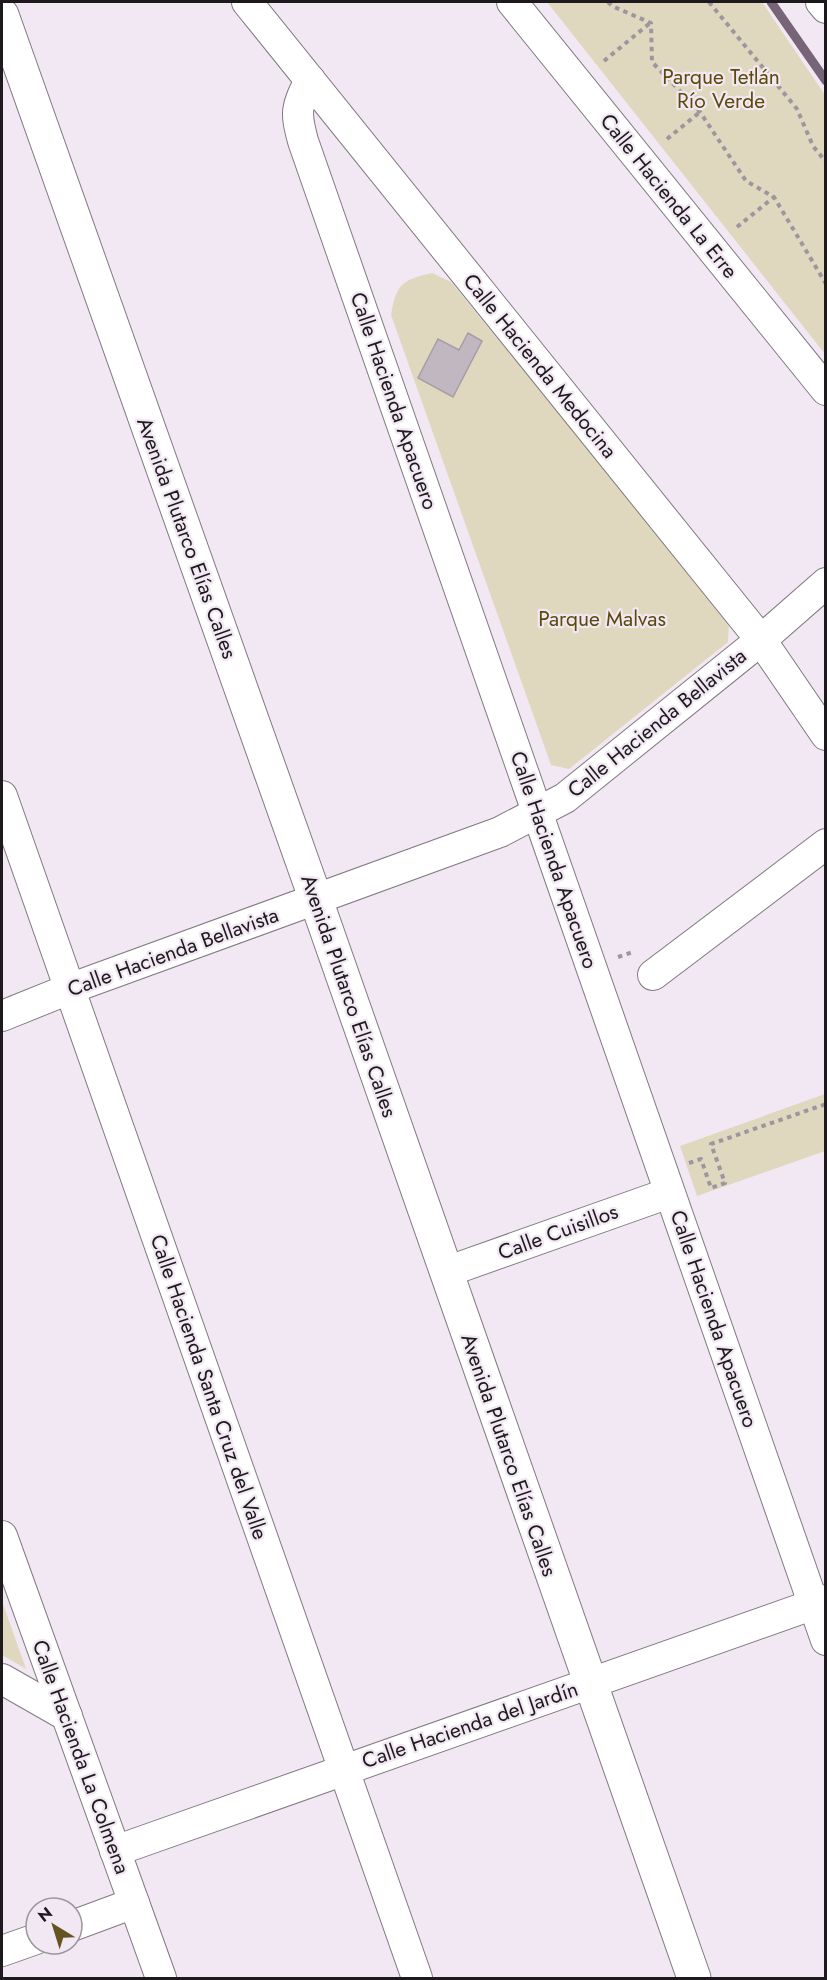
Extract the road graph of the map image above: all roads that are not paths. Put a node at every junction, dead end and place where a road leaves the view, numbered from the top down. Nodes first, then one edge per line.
1 (247, 2) edge
2 (512, 2) edge
3 (821, 2) edge
4 (825, 8) edge
5 (2, 15) edge
6 (310, 80) junction
7 (825, 390) edge
8 (825, 583) edge
9 (761, 640) junction
10 (825, 735) edge
11 (2, 796) edge
12 (537, 812) junction
13 (825, 844) edge
14 (316, 900) junction
15 (653, 975) dead end
16 (69, 989) junction
17 (2, 1016) edge
18 (666, 1183) junction
19 (446, 1272) junction
20 (2, 1536) edge
21 (819, 1602) edge
22 (825, 1640) edge
23 (2, 1679) edge
24 (589, 1683) junction
25 (67, 1716) junction
26 (344, 1770) junction
27 (115, 1851) junction
28 (134, 1903) junction
29 (84, 1922) edge
30 (24, 1943) edge
31 (2, 1951) edge
32 (161, 1978) edge
33 (417, 1978) edge
34 (694, 1978) edge

1 - 6 street, Calle Hacienda Medocina
2 - 7 street, Calle Hacienda La Erre
3 - 4 street
5 - 14 street, Avenida Plutarco Elías Calles
6 - 9 street, Calle Hacienda Medocina
6 - 12 street, Calle Hacienda Apacuero
8 - 9 street, Calle Hacienda Bellavista
9 - 10 street, Calle Hacienda Medocina
9 - 12 street, Calle Hacienda Bellavista
11 - 16 street, Calle Hacienda Santa Cruz del Valle
12 - 14 street, Calle Hacienda Bellavista
12 - 18 street, Calle Hacienda Apacuero
13 - 15 street
14 - 16 street, Calle Hacienda Bellavista
14 - 19 street, Avenida Plutarco Elías Calles
16 - 17 street, Calle Hacienda Bellavista
16 - 26 street, Calle Hacienda Santa Cruz del Valle
18 - 19 street, Calle Cuisillos
18 - 21 street, Calle Hacienda Apacuero
19 - 24 street, Avenida Plutarco Elías Calles
20 - 25 street, Calle Hacienda La Colmena
21 - 22 street, Calle Hacienda Apacuero
21 - 24 street, Calle Hacienda del Jardín
23 - 25 street
24 - 26 street, Calle Hacienda del Jardín
24 - 34 street, Avenida Plutarco Elías Calles
25 - 27 street, Calle Hacienda La Colmena
26 - 27 street, Calle Hacienda del Jardín
26 - 33 street, Calle Hacienda Santa Cruz del Valle
27 - 28 street, Calle Hacienda La Colmena
28 - 29 street
28 - 32 street, Calle Hacienda La Colmena
30 - 31 street

